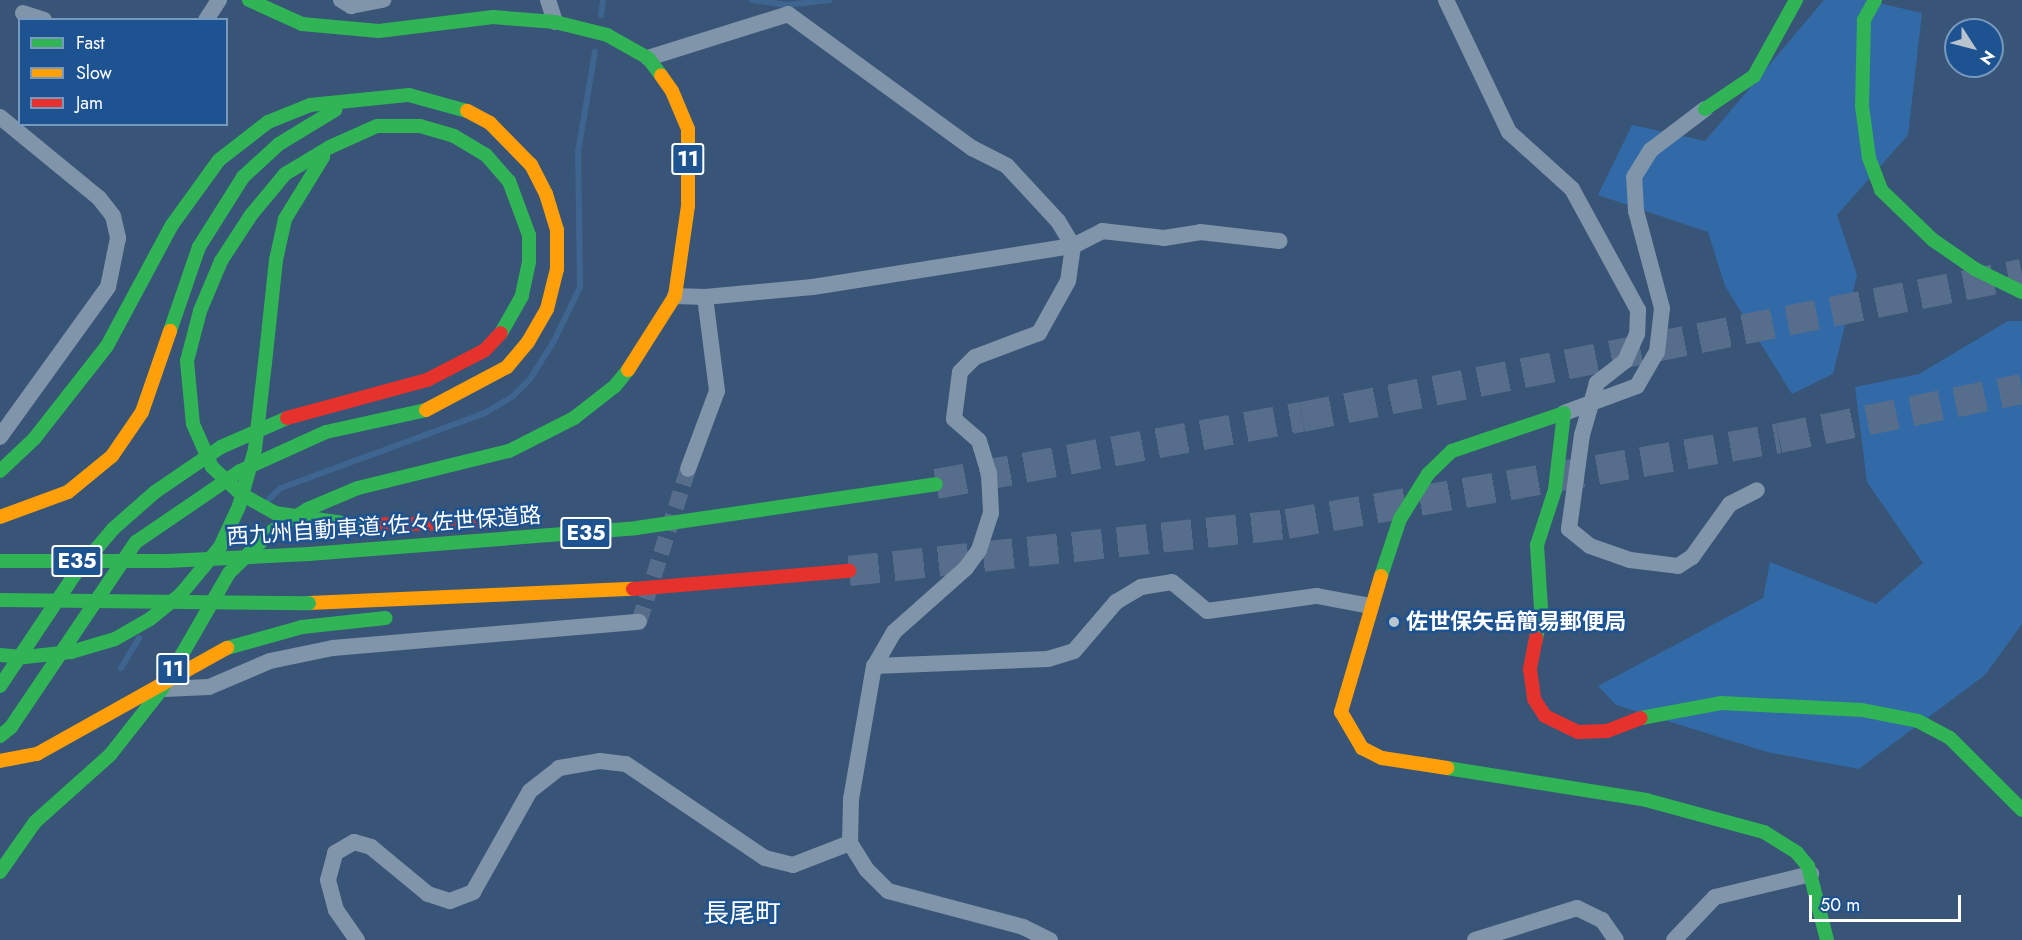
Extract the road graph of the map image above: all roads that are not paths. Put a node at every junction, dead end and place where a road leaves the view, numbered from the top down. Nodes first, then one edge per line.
1 (219, 0) edge
2 (249, 0) edge
3 (340, 0) edge
4 (383, 0) edge
5 (549, 0) edge
6 (1446, 0) edge
7 (1796, 0) edge
8 (1875, 0) edge
9 (23, 13) dead end
10 (38, 18) edge
11 (207, 18) edge
12 (555, 22) junction
13 (648, 58) junction
14 (352, 98) junction
15 (1705, 109) joint
16 (0, 117) edge
17 (330, 147) junction
18 (1279, 241) dead end
19 (1073, 246) junction
20 (2022, 292) edge
21 (675, 296) junction
22 (705, 297) junction
23 (1592, 400) junction
24 (1564, 413) junction
25 (0, 437) edge
26 (688, 469) tunnel mouth
27 (0, 471) edge
28 (936, 484) tunnel mouth
29 (1757, 490) dead end
30 (861, 495) junction
31 (740, 497) dead end
32 (0, 517) edge
33 (503, 522) dead end
34 (0, 561) edge
35 (849, 571) tunnel mouth
36 (690, 586) junction
37 (0, 600) edge
38 (1371, 606) junction
39 (431, 613) dead end
40 (396, 617) dead end
41 (639, 622) dead end
42 (0, 655) edge
43 (874, 666) junction
44 (0, 686) edge
45 (162, 689) junction
46 (0, 736) edge
47 (0, 762) edge
48 (2022, 810) edge
49 (850, 843) junction
50 (0, 872) edge
51 (1811, 874) junction
52 (357, 940) edge
53 (1050, 940) edge
54 (1475, 940) edge
55 (1616, 940) edge
56 (1674, 940) edge
57 (1827, 940) edge

1 - 11 street
2 - 12 main road, 11
3 - 4 street
5 - 12 street
6 - 23 street
7 - 15 main road
8 - 20 main road
9 - 10 street
12 - 13 main road, 11
13 - 19 street
13 - 21 main road, 11
14 - 27 main road
14 - 32 main road
14 - 46 main road
15 - 23 street
16 - 25 street
17 - 33 main road, bridge
17 - 42 main road, bridge
17 - 44 main road
18 - 19 street
19 - 22 street
19 - 43 street
21 - 22 street
21 - 45 main road, 11
22 - 26 street
23 - 24 street
23 - 29 street
24 - 38 main road
24 - 48 main road
28 - 30 main road, 西九州自動車道;佐々佐世保道路 / E35
30 - 31 main road
30 - 34 main road, 西九州自動車道;佐々佐世保道路 / E35, bridge
35 - 36 main road, E35
36 - 37 main road, E35, bridge
36 - 39 main road
38 - 43 street
38 - 51 main road
40 - 47 main road, bridge
41 - 45 street
43 - 49 street
45 - 50 main road, 11
49 - 52 street
49 - 53 street
51 - 56 street
51 - 57 main road
54 - 55 street

